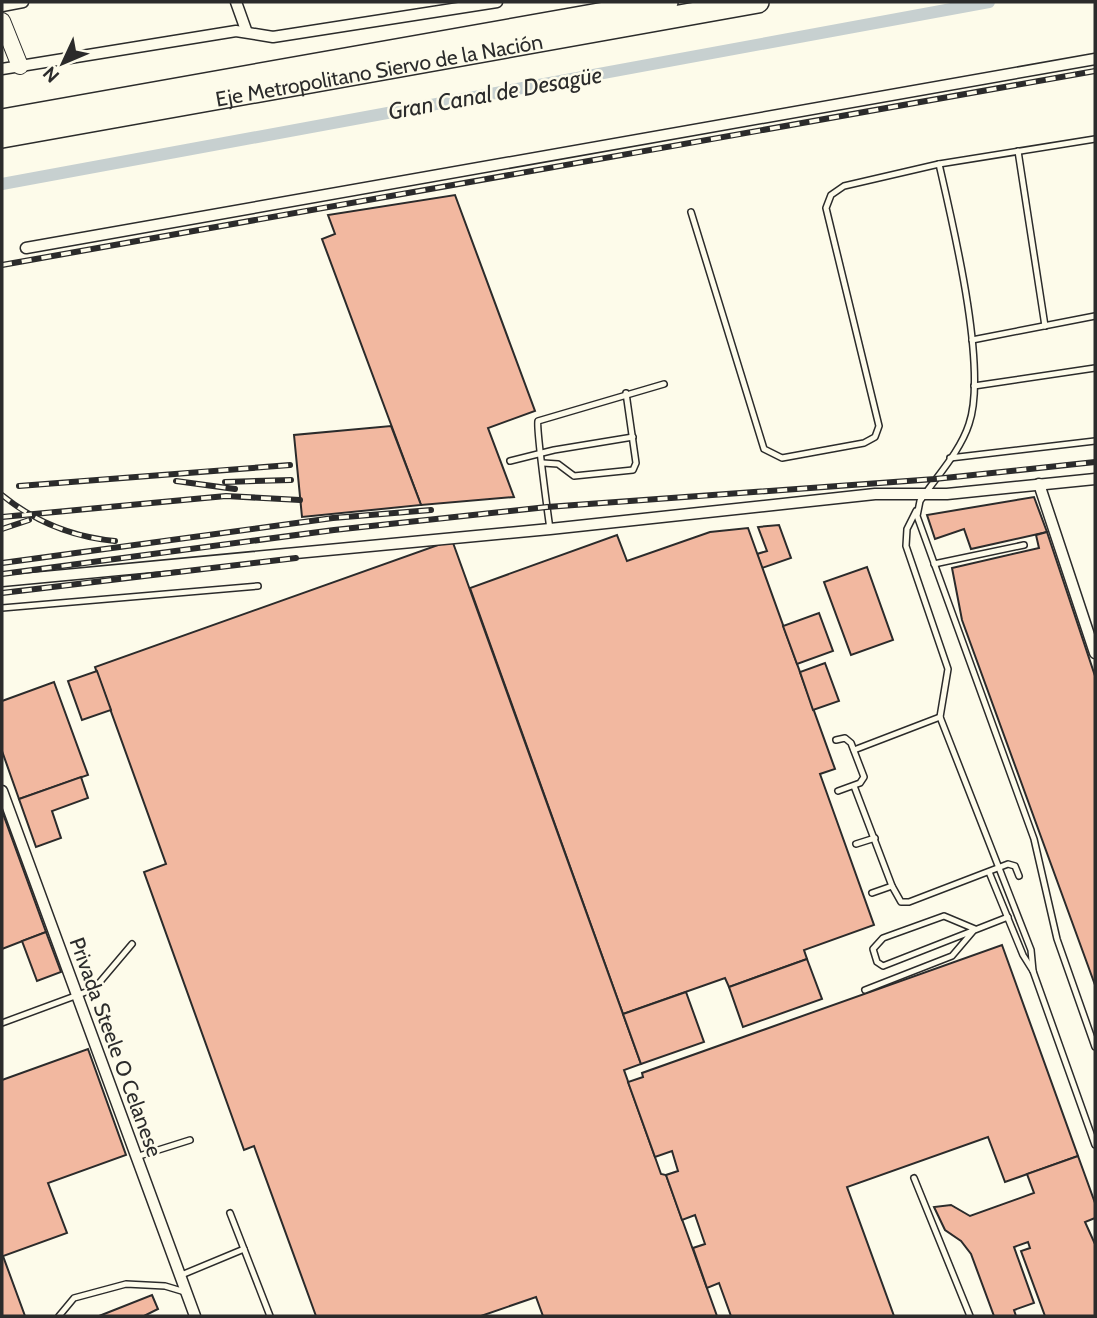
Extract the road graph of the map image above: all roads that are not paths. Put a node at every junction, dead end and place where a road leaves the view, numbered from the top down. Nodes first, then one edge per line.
1 (23, 2) edge
2 (236, 2) edge
3 (497, 2) edge
4 (667, 2) edge
5 (758, 2) edge
6 (2, 6) edge
7 (2, 21) edge
8 (246, 30) junction
9 (1095, 59) edge
10 (20, 66) junction
11 (2, 69) edge
12 (2, 120) edge
13 (2, 136) edge
14 (1095, 139) edge
15 (1018, 151) junction
16 (939, 164) junction
17 (691, 212) dead end
18 (26, 248) dead end
19 (1095, 316) edge
20 (1045, 326) junction
21 (972, 340) junction
22 (1095, 368) edge
23 (664, 384) dead end
24 (974, 386) junction
25 (626, 393) junction
26 (633, 438) junction
27 (1095, 441) edge
28 (542, 452) junction
29 (950, 458) junction
30 (510, 461) dead end
31 (543, 463) junction
32 (1095, 479) edge
33 (1039, 484) junction
34 (925, 494) junction
35 (917, 508) junction
36 (550, 529) junction
37 (1024, 545) dead end
38 (934, 564) junction
39 (2, 582) edge
40 (258, 586) dead end
41 (2, 608) edge
42 (1095, 653) edge
43 (940, 717) junction
44 (836, 740) dead end
45 (854, 750) junction
46 (854, 786) junction
47 (2, 791) edge
48 (838, 791) dead end
49 (874, 838) junction
50 (856, 844) dead end
51 (1000, 867) junction
52 (989, 872) junction
53 (1019, 876) dead end
54 (892, 886) junction
55 (872, 892) dead end
56 (1008, 917) junction
57 (975, 929) junction
58 (131, 944) dead end
59 (1033, 971) junction
60 (865, 990) dead end
61 (76, 996) junction
62 (2, 1023) edge
63 (1095, 1047) edge
64 (190, 1140) dead end
65 (1095, 1145) edge
66 (136, 1157) junction
67 (914, 1178) dead end
68 (230, 1213) dead end
69 (244, 1249) junction
70 (179, 1276) junction
71 (186, 1292) junction
72 (59, 1316) edge
73 (195, 1316) edge
74 (270, 1316) edge
75 (970, 1316) edge

1 - 6 street
2 - 8 street
3 - 8 street
4 - 12 highway, Eje Metropolitano Siervo de la Nación
5 - 13 highway, Eje Metropolitano Siervo de la Nación
7 - 10 street
8 - 10 street
9 - 18 street
10 - 11 street
14 - 15 lane
15 - 16 lane
15 - 20 lane
16 - 17 lane
16 - 21 lane
19 - 20 lane
20 - 21 lane
21 - 24 lane
22 - 24 lane
23 - 25 lane
24 - 29 lane
25 - 26 lane
25 - 28 lane
26 - 28 lane
26 - 31 lane
27 - 29 lane
28 - 30 lane
28 - 31 lane
29 - 34 lane
31 - 36 lane
32 - 33 street
33 - 34 street
33 - 42 street
34 - 35 lane
34 - 36 street
35 - 38 lane
35 - 43 lane
36 - 39 street
37 - 38 lane
38 - 63 lane
40 - 41 lane
43 - 45 lane
43 - 51 lane
44 - 45 lane
45 - 46 lane
46 - 48 lane
46 - 49 lane
47 - 61 street, Privada Steele O Celanese
49 - 50 lane
49 - 54 lane
51 - 52 lane
51 - 53 lane
51 - 59 lane
52 - 54 lane
52 - 56 lane
54 - 55 lane
56 - 57 lane
56 - 59 lane
57 - 57 lane
57 - 60 lane
58 - 61 lane
59 - 65 lane
61 - 62 lane
61 - 66 street, Privada Steele O Celanese
64 - 66 lane
66 - 70 street, Privada Steele O Celanese
67 - 75 lane
68 - 69 lane
69 - 70 lane
69 - 74 lane
70 - 71 street, Privada Steele O Celanese
71 - 72 lane
71 - 73 street, Privada Steele O Celanese

